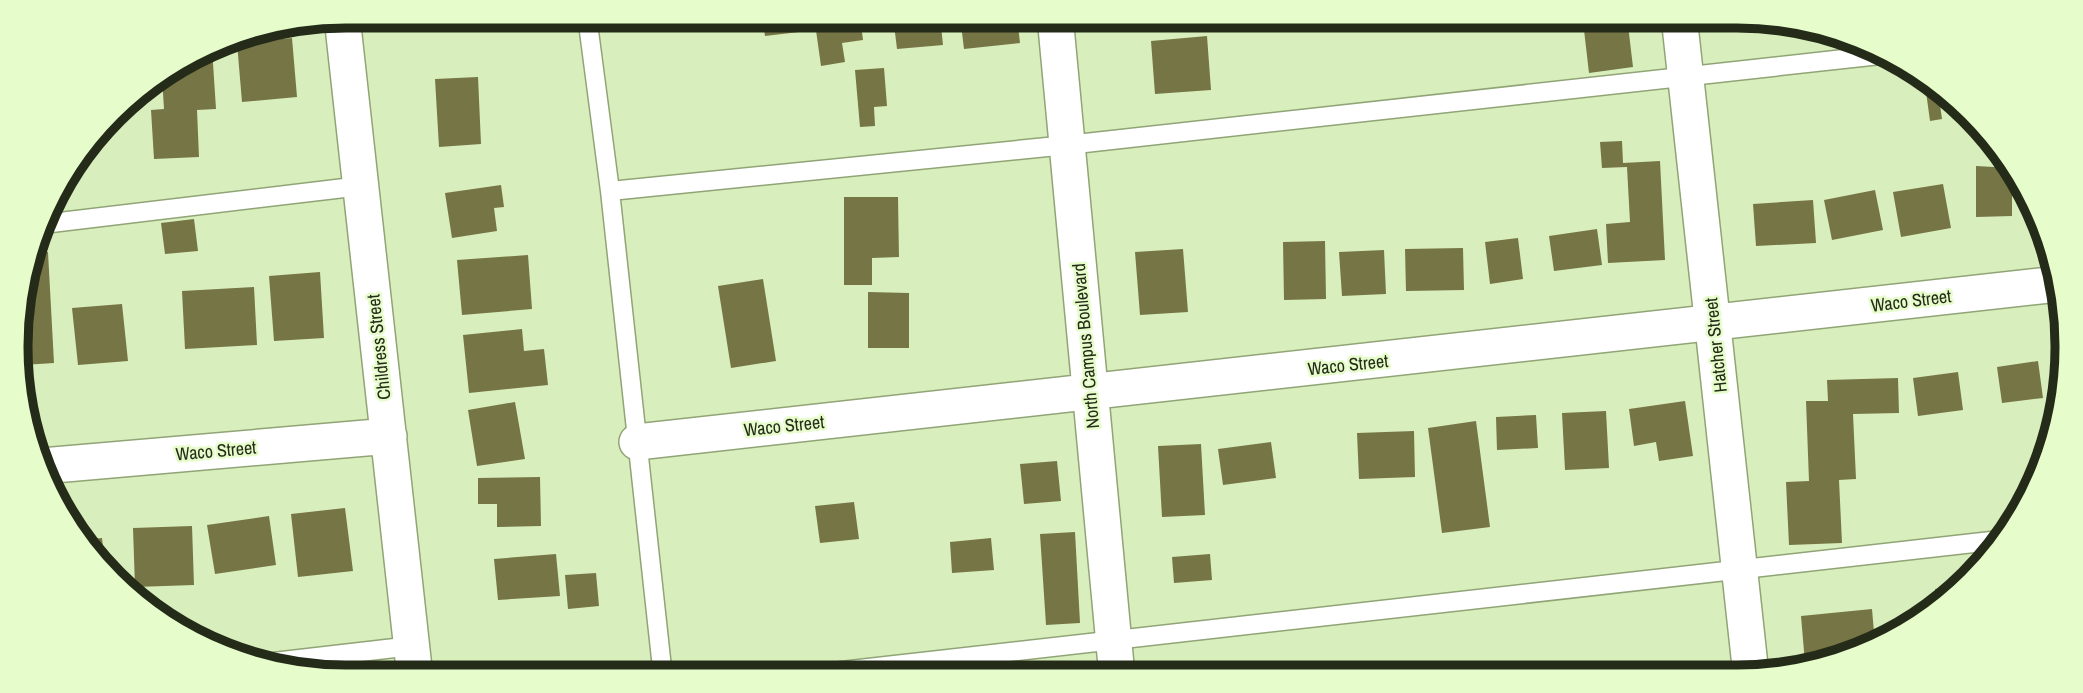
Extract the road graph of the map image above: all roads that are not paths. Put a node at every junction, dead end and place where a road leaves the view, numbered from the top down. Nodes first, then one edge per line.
1 (343, 28) edge
2 (589, 28) edge
3 (1056, 28) edge
4 (1680, 28) edge
5 (1867, 56) edge
6 (1686, 76) junction
7 (1067, 145) junction
8 (361, 186) junction
9 (610, 191) junction
10 (53, 223) edge
11 (2049, 285) edge
12 (1713, 324) junction
13 (1090, 393) junction
14 (389, 436) junction
15 (637, 442) junction
16 (51, 465) edge
17 (1988, 541) edge
18 (1739, 568) junction
19 (1114, 640) junction
20 (414, 662) edge
21 (318, 663) edge
22 (1750, 664) edge
23 (662, 665) edge
24 (894, 665) edge
25 (1116, 665) edge

1 - 8 street, Childress Street
2 - 9 lane
3 - 7 street, North Campus Boulevard
4 - 6 street, Hatcher Street
5 - 6 lane
6 - 7 lane
6 - 12 street, Hatcher Street
7 - 9 lane
7 - 13 street, North Campus Boulevard
8 - 10 lane
8 - 14 street, Childress Street
9 - 15 lane
11 - 12 street, Waco Street
12 - 13 street, Waco Street
12 - 18 street, Hatcher Street
13 - 15 street, Waco Street
13 - 19 street, North Campus Boulevard
14 - 16 street, Waco Street
14 - 20 street, Childress Street
15 - 23 lane
17 - 18 lane
18 - 19 lane
18 - 22 street, Hatcher Street
19 - 24 lane
19 - 25 street, North Campus Boulevard
20 - 21 lane

